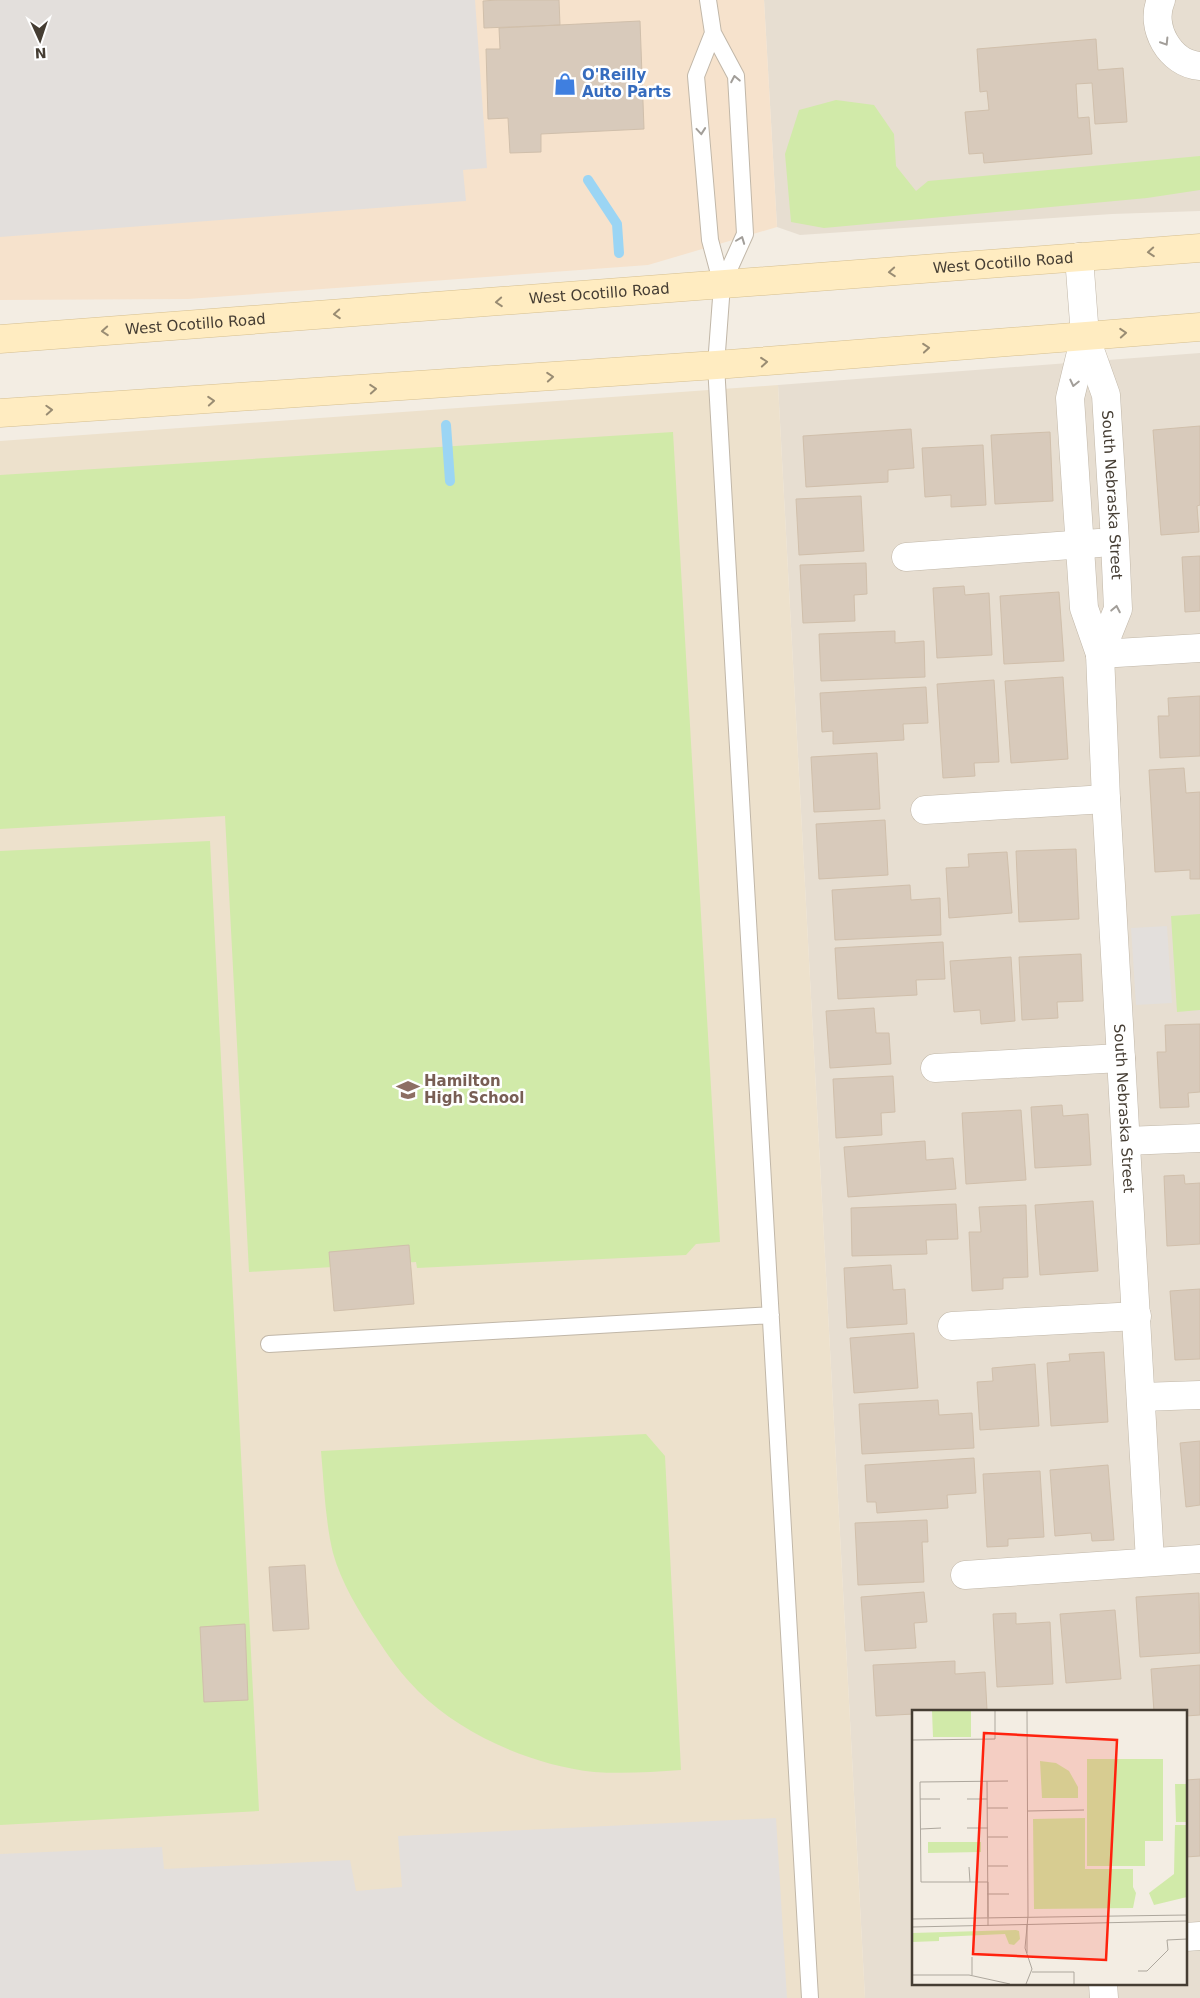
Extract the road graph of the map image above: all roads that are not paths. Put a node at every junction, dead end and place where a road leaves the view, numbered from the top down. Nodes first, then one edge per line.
1 (708, 0) edge
2 (1161, 0) edge
3 (713, 33) junction
4 (1200, 66) edge
5 (1200, 248) edge
6 (1079, 257) junction
7 (722, 285) junction
8 (1200, 327) edge
9 (1085, 336) junction
10 (0, 338) edge
11 (716, 366) junction
12 (0, 413) edge
13 (1115, 542) junction
14 (1080, 544) junction
15 (906, 557) dead end
16 (1200, 648) edge
17 (1100, 654) junction
18 (1106, 799) junction
19 (924, 810) dead end
20 (1121, 1058) junction
21 (935, 1068) dead end
22 (1200, 1138) edge
23 (1126, 1141) junction
24 (771, 1315) junction
25 (1136, 1316) junction
26 (952, 1326) dead end
27 (269, 1344) dead end
28 (1200, 1394) edge
29 (1141, 1398) junction
30 (1200, 1558) edge
31 (1150, 1561) junction
32 (965, 1575) dead end
33 (810, 1998) edge

1 - 3 lane
2 -> 4 street
3 -> 7 lane
7 -> 3 lane
5 -> 6 main road, West Ocotillo Road
6 -> 7 main road, West Ocotillo Road
6 - 9 street, South Nebraska Street
7 -> 10 main road, West Ocotillo Road
7 - 11 lane
9 -> 8 main road
11 -> 9 main road
9 - 13 street, South Nebraska Street
9 -> 14 street, South Nebraska Street
12 -> 11 main road
11 - 24 lane
13 - 14 street
17 -> 13 street, South Nebraska Street
14 - 15 street
14 - 17 street, South Nebraska Street
16 - 17 street
17 - 18 street, South Nebraska Street
18 - 19 street
18 - 20 street, South Nebraska Street
20 - 21 street
20 - 23 street, South Nebraska Street
22 - 23 street
23 - 25 street, South Nebraska Street
24 - 27 lane
24 - 33 lane
25 - 26 street
25 - 29 street, South Nebraska Street
28 - 29 street
29 - 31 street, South Nebraska Street
30 - 31 street
31 - 32 street

